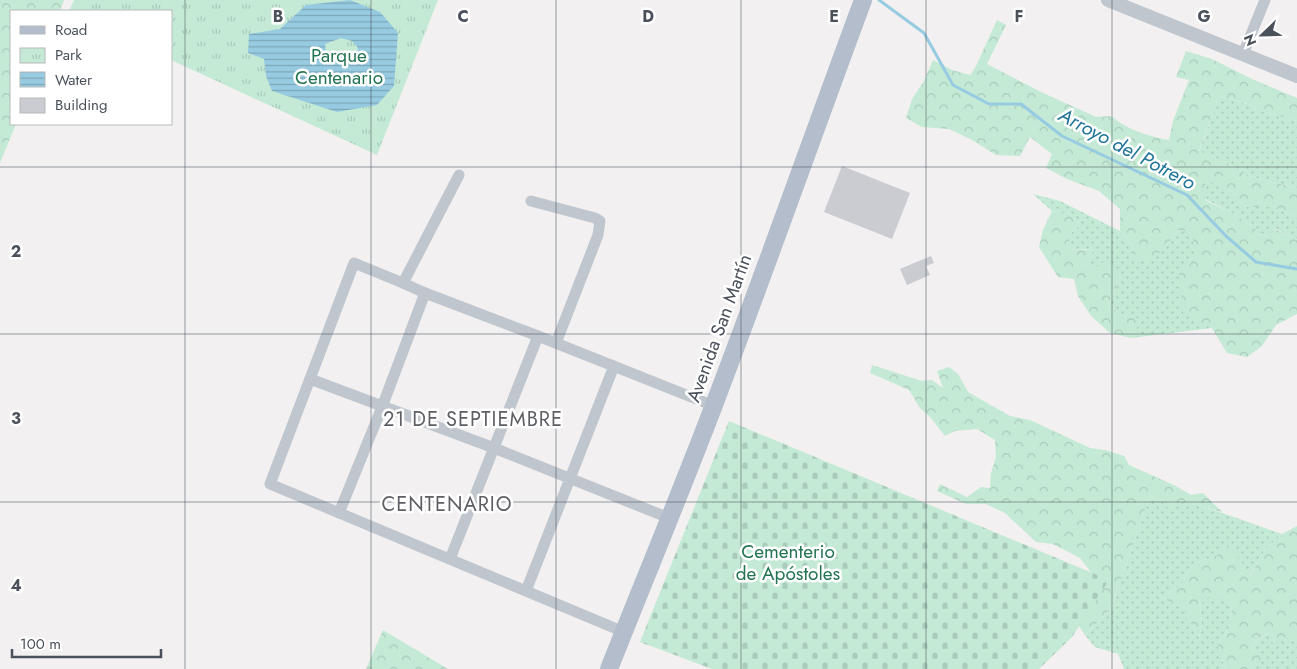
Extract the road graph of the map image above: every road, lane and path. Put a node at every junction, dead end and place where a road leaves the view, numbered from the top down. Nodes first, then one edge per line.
1 (863, 0) edge
2 (1108, 0) edge
3 (1265, 0) edge
4 (1244, 54) junction
5 (1297, 76) edge
6 (459, 174) dead end
7 (531, 201) dead end
8 (403, 283) junction
9 (425, 293) junction
10 (538, 336) junction
11 (556, 343) junction
12 (614, 366) junction
13 (310, 379) junction
14 (714, 406) junction
15 (382, 407) junction
16 (494, 448) junction
17 (571, 479) junction
18 (339, 513) junction
19 (669, 518) junction
20 (450, 559) junction
21 (526, 591) junction
22 (624, 632) junction
23 (609, 669) edge

1 - 14 main road, Avenida San Martín
2 - 4 street
3 - 4 street
4 - 5 street
6 - 8 street
7 - 11 street
8 - 9 street
8 - 13 street
9 - 10 street
9 - 15 street
10 - 11 street
10 - 16 street
11 - 12 street
12 - 14 street
12 - 17 street
13 - 15 street
13 - 18 street
14 - 19 main road, Avenida San Martín
15 - 16 street
15 - 18 street
16 - 17 street
16 - 20 street
17 - 19 street
17 - 21 street
18 - 20 street
19 - 22 main road, Avenida San Martín
20 - 21 street
21 - 22 street
22 - 23 main road, Avenida San Martín

